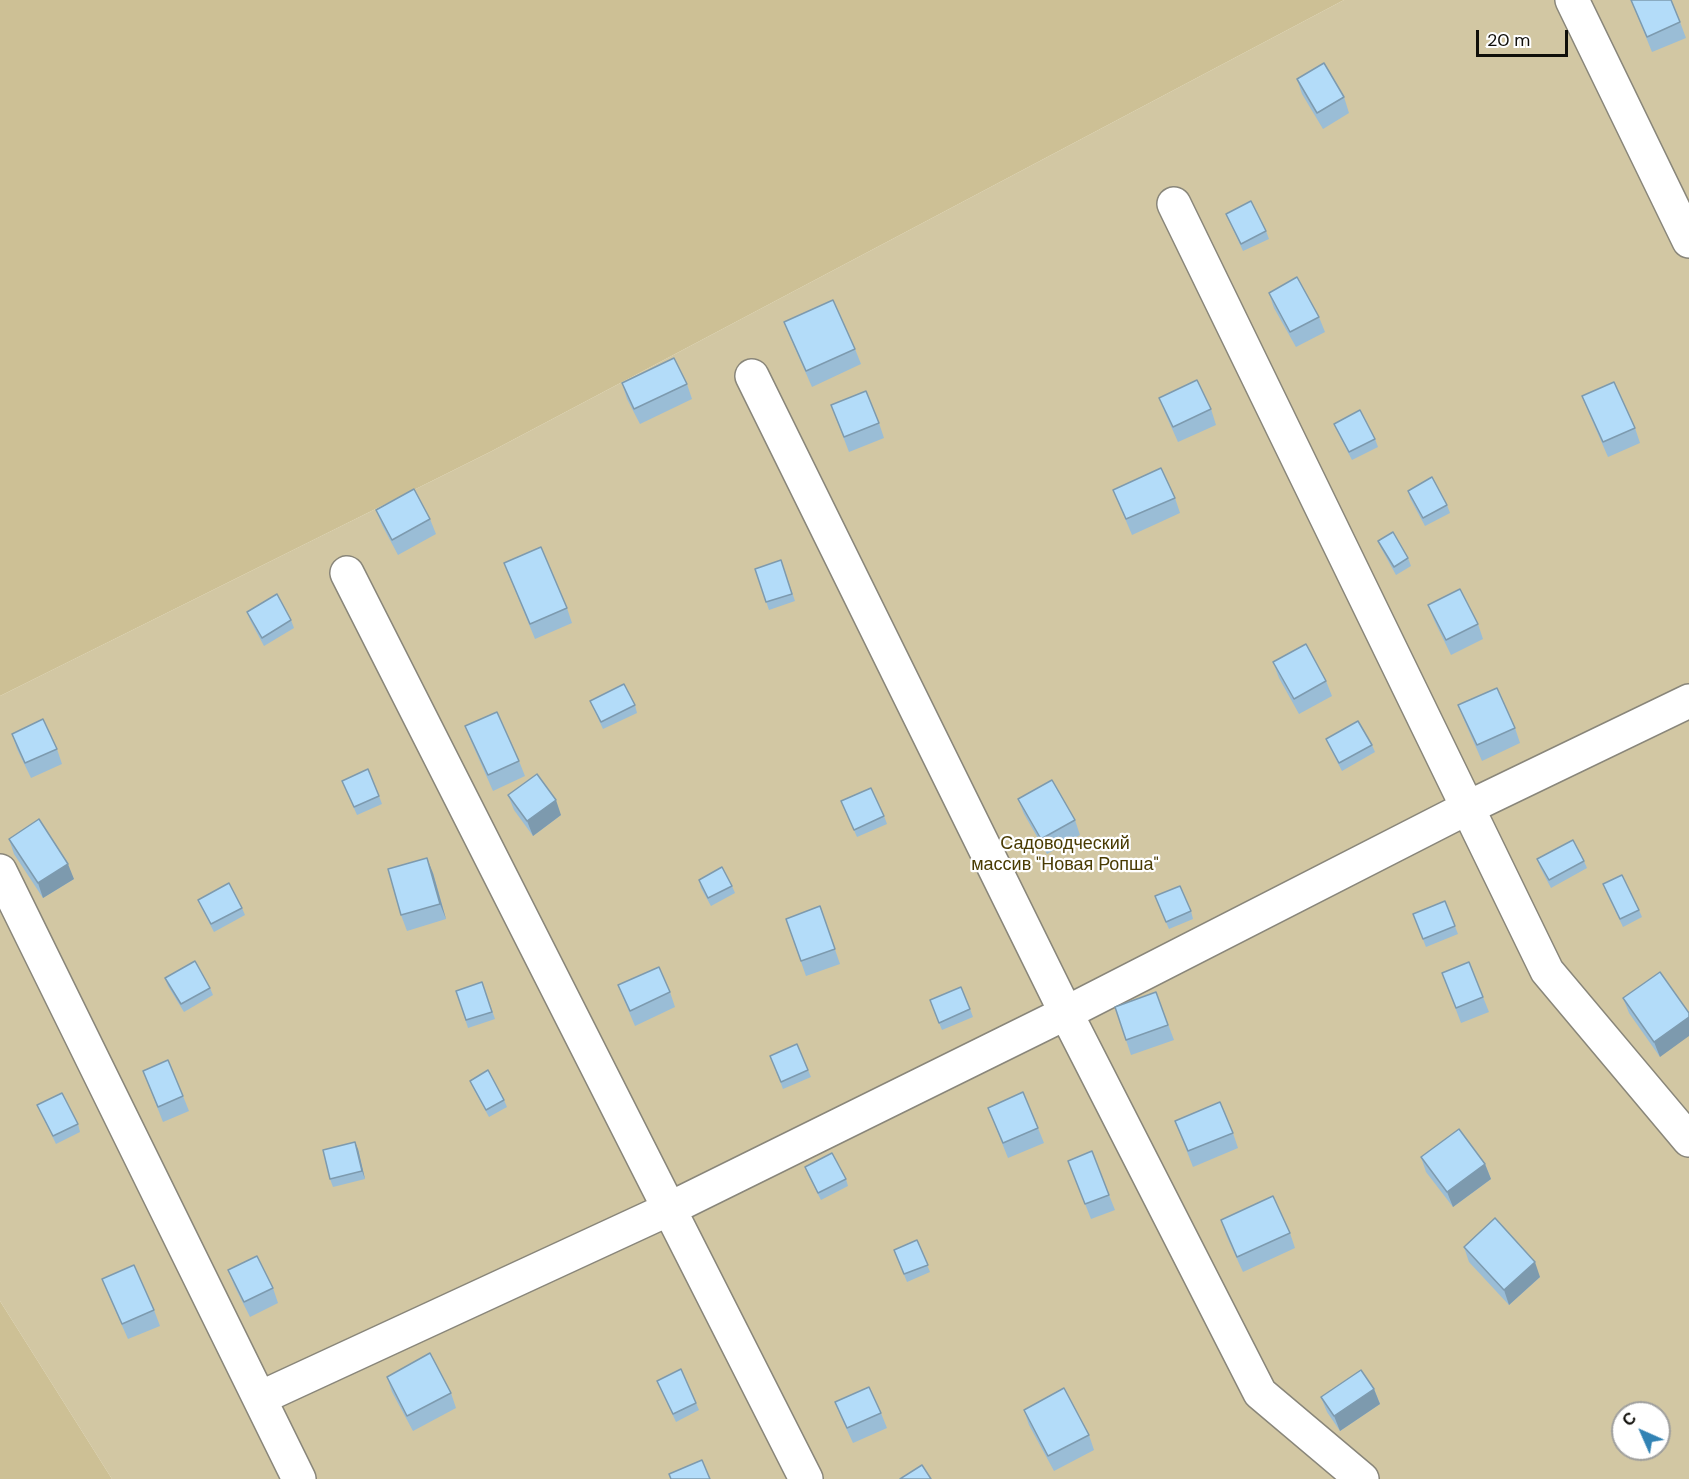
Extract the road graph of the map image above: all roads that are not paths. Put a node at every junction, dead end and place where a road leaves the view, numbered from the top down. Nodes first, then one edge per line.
1 (1572, 0) edge
2 (1174, 204) dead end
3 (1689, 241) edge
4 (752, 376) dead end
5 (347, 573) dead end
6 (1689, 701) edge
7 (1467, 808) junction
8 (0, 871) edge
9 (1066, 1013) junction
10 (1689, 1140) edge
11 (669, 1209) junction
12 (260, 1398) junction
13 (299, 1479) edge
14 (806, 1479) edge
15 (1362, 1479) edge

1 - 3 street
2 - 7 street
4 - 9 street
5 - 11 street
6 - 7 street
7 - 9 street
7 - 10 street
8 - 12 street
9 - 11 street
9 - 15 street
11 - 12 street
11 - 14 street
12 - 13 street

